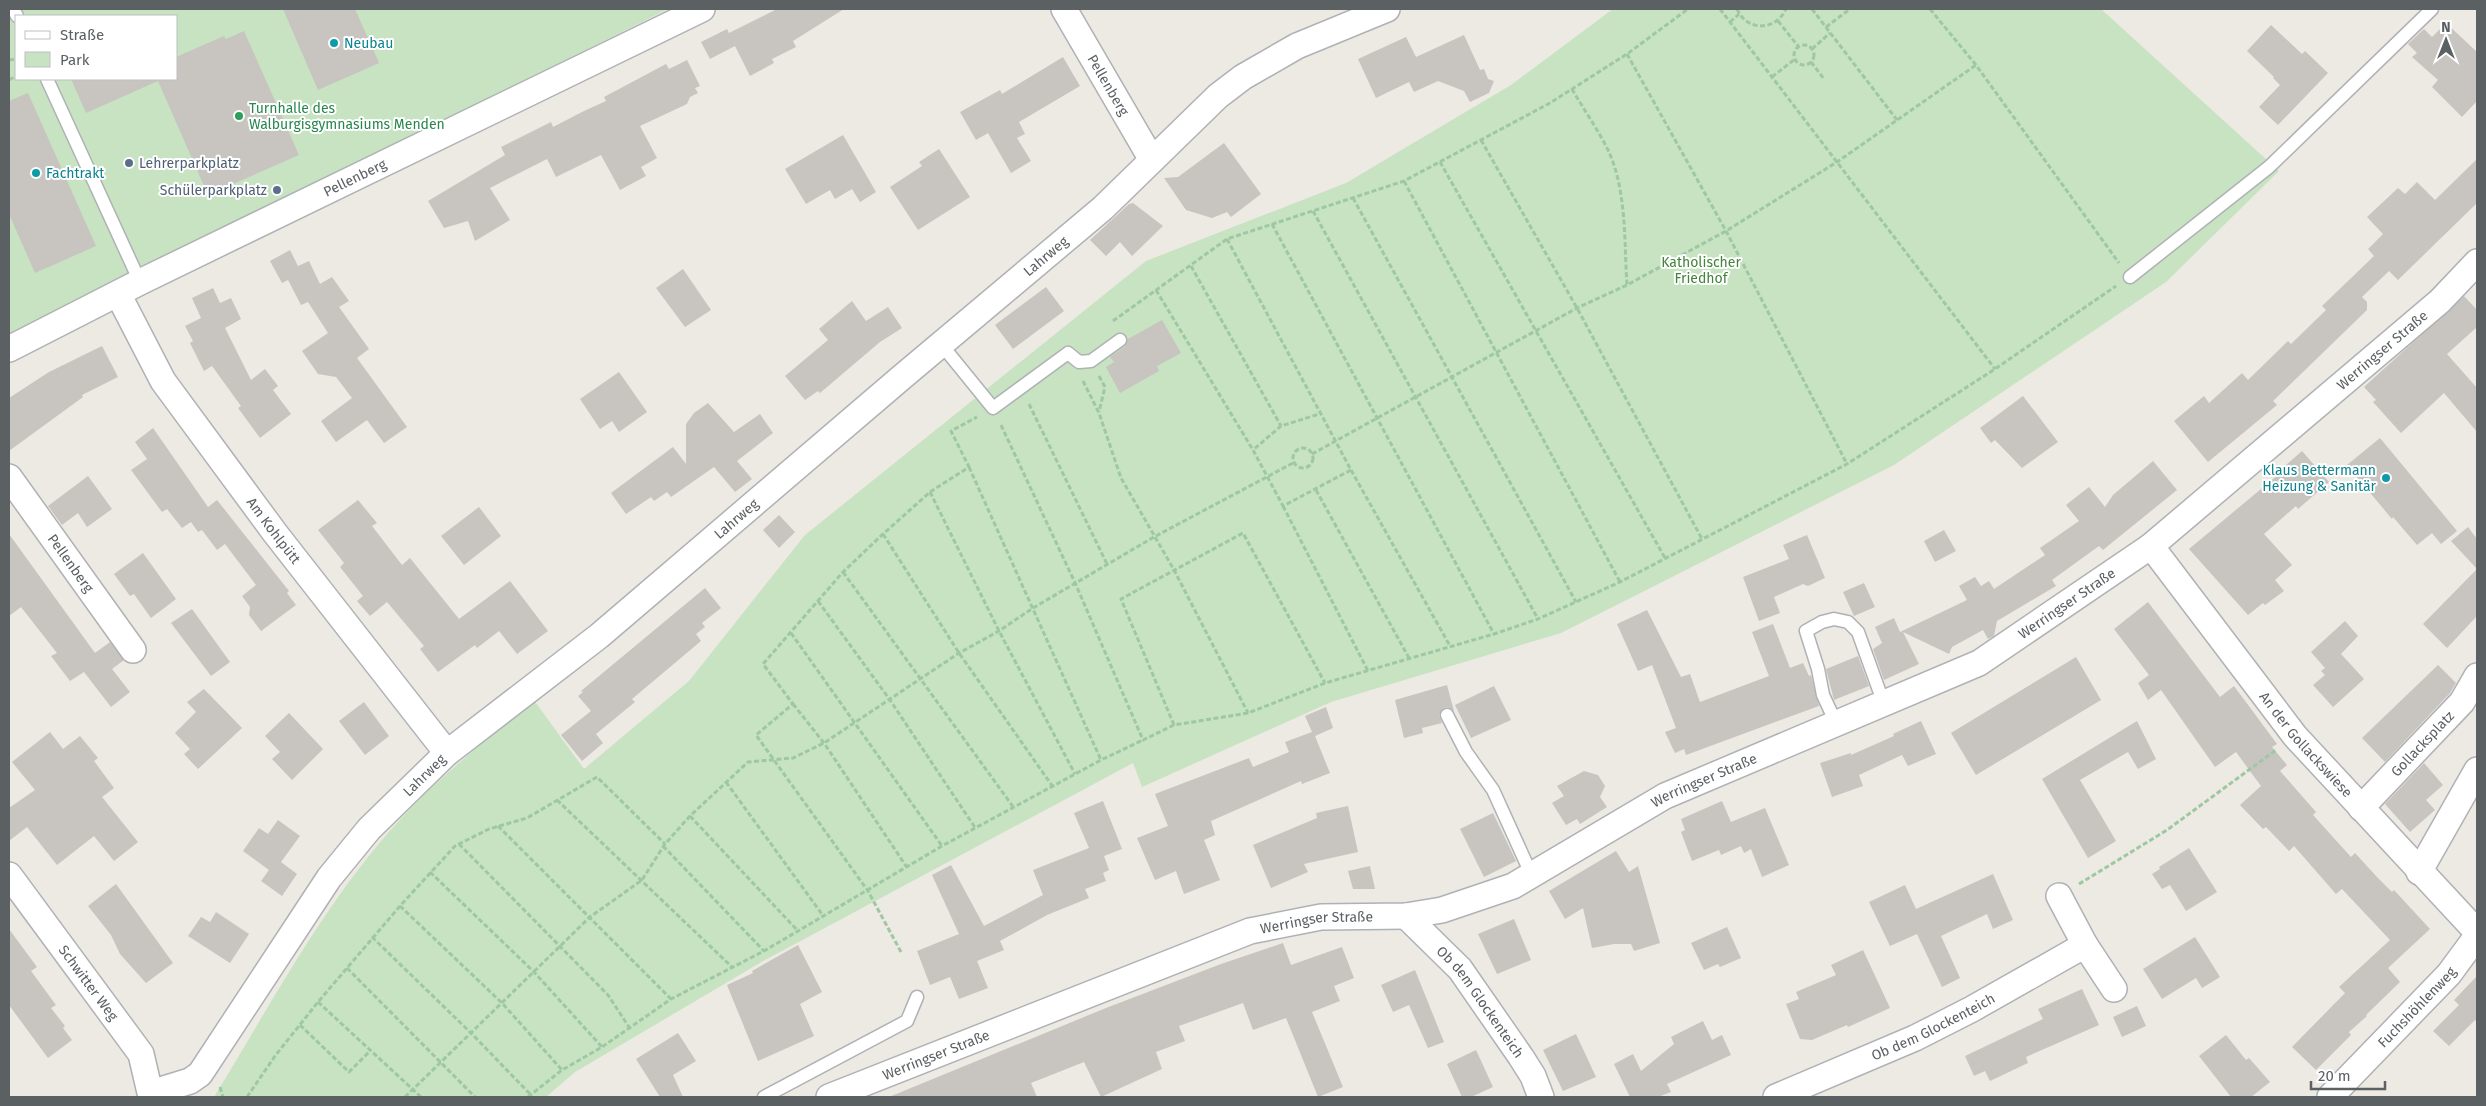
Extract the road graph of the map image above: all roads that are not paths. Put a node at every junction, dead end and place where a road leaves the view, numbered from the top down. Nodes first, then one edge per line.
1 (702, 9) edge
2 (1064, 9) edge
3 (1387, 9) edge
4 (2432, 9) edge
5 (47, 80) edge
6 (1152, 160) junction
7 (2477, 262) edge
8 (2130, 277) road end
9 (140, 282) junction
10 (118, 294) junction
11 (1120, 340) dead end
12 (941, 344) junction
13 (9, 349) edge
14 (9, 477) edge
15 (2151, 546) junction
16 (133, 650) dead end
17 (2477, 676) edge
18 (1884, 704) junction
19 (1447, 715) dead end
20 (1836, 724) junction
21 (447, 753) junction
22 (2477, 770) edge
23 (2361, 808) junction
24 (2419, 872) junction
25 (9, 874) edge
26 (1532, 876) junction
27 (2059, 896) road end
28 (1406, 916) junction
29 (2477, 932) edge
30 (2477, 936) edge
31 (2085, 945) junction
32 (2114, 989) dead end
33 (917, 997) dead end
34 (151, 1095) edge
35 (764, 1097) edge
36 (829, 1097) edge
37 (1541, 1097) edge
38 (1776, 1097) edge
39 (2330, 1097) edge

1 - 9 street, Pellenberg
2 - 6 street, Pellenberg
3 - 6 street, Lahrweg
4 - 8 lane
5 - 9 lane
6 - 12 street, Lahrweg
7 - 15 street, Werringser Straße
9 - 10 street, Pellenberg
10 - 13 street, Pellenberg
10 - 21 street, Am Kohlpütt
11 - 12 lane
12 - 21 street, Lahrweg
14 - 16 street, Pellenberg
15 - 18 street, Werringser Straße
15 - 23 street, An der Gollackswiese
17 - 23 street, Gollacksplatz
18 - 20 street, Werringser Straße
18 - 20 lane
19 - 26 lane
20 - 26 street, Werringser Straße
21 - 34 street, Lahrweg
22 - 24 street
23 - 24 street, An der Gollackswiese
24 - 29 street, An der Gollackswiese
25 - 34 street, Schwitter Weg
26 - 28 street, Werringser Straße
27 - 31 street
28 - 36 street, Werringser Straße
28 - 37 street, Ob dem Glockenteich
30 - 39 street, Fuchshöhlenweg
31 - 32 street
31 - 38 street, Ob dem Glockenteich
33 - 35 lane

